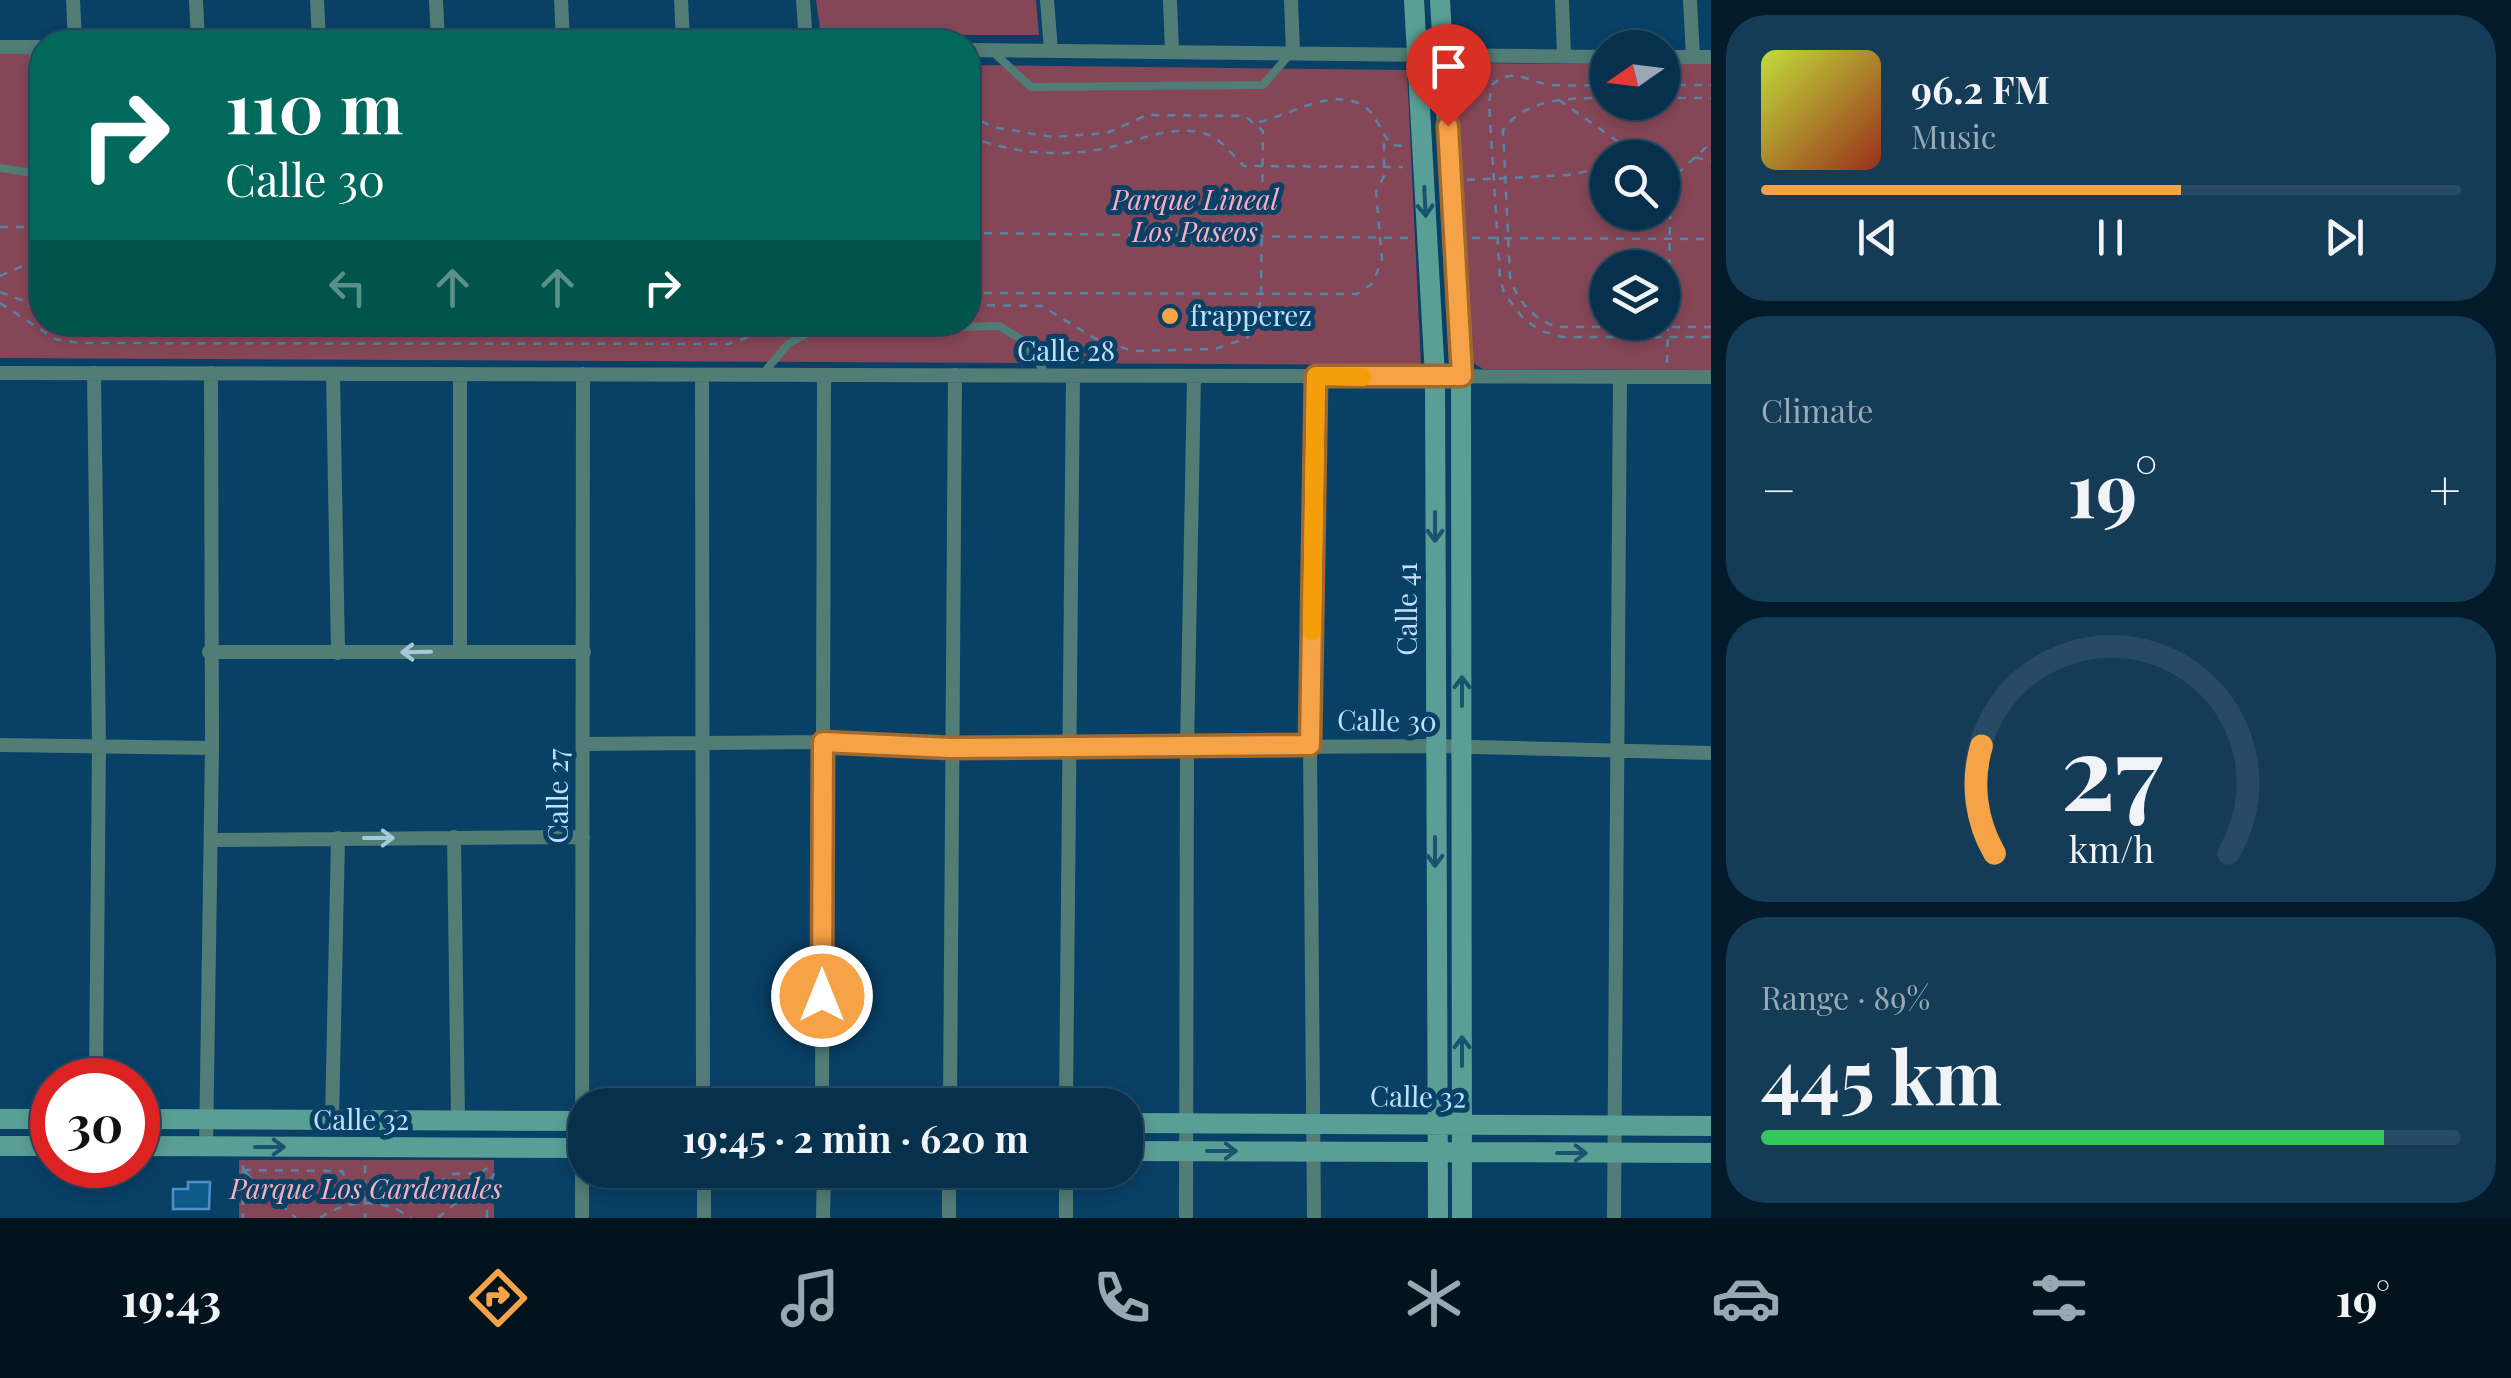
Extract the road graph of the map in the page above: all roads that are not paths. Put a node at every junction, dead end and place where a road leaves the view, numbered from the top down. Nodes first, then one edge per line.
1 (73, 0) edge
2 (196, 0) edge
3 (317, 0) edge
4 (436, 0) edge
5 (560, 0) edge
6 (681, 0) edge
7 (804, 0) edge
8 (1048, 0) edge
9 (1170, 0) edge
10 (1290, 0) edge
11 (1414, 0) edge
12 (1440, 0) edge
13 (1562, 0) edge
14 (1690, 0) edge
15 (74, 30) edge
16 (197, 30) edge
17 (318, 30) edge
18 (437, 30) edge
19 (561, 30) edge
20 (682, 30) edge
21 (805, 30) edge
22 (0, 47) edge
23 (30, 47) edge
24 (980, 50) edge
25 (991, 50) junction
26 (1050, 50) junction
27 (1172, 50) junction
28 (1293, 51) junction
29 (1417, 52) junction
30 (1444, 52) junction
31 (1564, 56) junction
32 (1590, 56) edge
33 (1680, 57) edge
34 (1694, 57) junction
35 (1711, 57) edge
36 (0, 168) edge
37 (30, 173) edge
38 (980, 326) edge
39 (805, 335) edge
40 (0, 372) edge
41 (94, 373) junction
42 (211, 373) junction
43 (333, 374) junction
44 (460, 374) junction
45 (584, 374) junction
46 (702, 375) junction
47 (762, 375) junction
48 (824, 375) junction
49 (955, 376) junction
50 (1047, 376) junction
51 (1073, 376) junction
52 (1194, 376) junction
53 (1316, 376) junction
54 (1462, 376) junction
55 (1620, 376) junction
56 (1435, 377) junction
57 (1711, 377) edge
58 (209, 652) junction
59 (460, 652) junction
60 (584, 652) junction
61 (338, 654) junction
62 (823, 742) junction
63 (702, 743) junction
64 (0, 744) edge
65 (99, 744) junction
66 (583, 744) junction
67 (1310, 745) junction
68 (1434, 746) junction
69 (1462, 747) junction
70 (212, 748) junction
71 (950, 748) junction
72 (1068, 748) junction
73 (1187, 749) junction
74 (1614, 750) junction
75 (1711, 753) edge
76 (583, 837) junction
77 (338, 838) junction
78 (454, 838) junction
79 (211, 840) junction
80 (96, 1058) edge
81 (584, 1088) edge
82 (703, 1088) edge
83 (822, 1088) edge
84 (950, 1088) edge
85 (1066, 1088) edge
86 (0, 1119) edge
87 (30, 1119) edge
88 (160, 1119) edge
89 (206, 1120) junction
90 (332, 1120) junction
91 (458, 1120) junction
92 (568, 1121) edge
93 (1143, 1122) edge
94 (1186, 1123) junction
95 (1314, 1123) junction
96 (1436, 1124) junction
97 (1462, 1124) junction
98 (1616, 1125) junction
99 (1711, 1126) edge
100 (0, 1146) edge
101 (30, 1146) edge
102 (160, 1146) edge
103 (206, 1146) junction
104 (568, 1148) edge
105 (1143, 1150) edge
106 (1186, 1151) junction
107 (1314, 1151) junction
108 (1438, 1152) junction
109 (1462, 1152) junction
110 (1614, 1153) junction
111 (1711, 1153) edge
112 (582, 1188) edge
113 (704, 1188) edge
114 (824, 1188) edge
115 (949, 1188) edge
116 (1066, 1188) edge
117 (582, 1218) edge
118 (704, 1218) edge
119 (824, 1218) edge
120 (949, 1218) edge
121 (1066, 1218) edge
122 (1186, 1218) edge
123 (1314, 1218) edge
124 (1438, 1218) edge
125 (1462, 1218) edge
126 (1614, 1218) edge

1 - 15 street
2 - 16 street
3 - 17 street
4 - 18 street
5 - 19 street
6 - 20 street
7 - 21 street
8 - 26 street
9 - 27 street
10 - 28 street
11 - 29 main road, Calle 41
12 - 30 main road, Calle 41
13 - 31 street
14 - 34 street
22 - 23 street
24 - 25 street
25 - 26 street
25 - 28 lane
26 - 27 street
27 - 28 street
28 - 29 street
29 - 30 street
29 -> 56 main road, Calle 41
30 - 31 street
30 - 54 main road, Calle 41
31 - 32 street
33 - 34 street
34 - 35 street
36 - 37 lane
38 - 50 lane
39 - 47 lane
40 - 41 street, Calle 28
41 - 42 street, Calle 28
41 - 65 street
42 - 43 street, Calle 28
42 - 58 street
43 - 44 street, Calle 28
43 - 61 street
44 - 45 street, Calle 28
44 - 59 street
45 - 46 street, Calle 28
45 - 60 street, Calle 27
46 - 47 street, Calle 28
46 - 63 street
47 - 48 street, Calle 28
48 - 49 street, Calle 28
48 - 62 street
49 - 50 street, Calle 28
49 - 71 street
50 - 51 street, Calle 28
51 - 52 street, Calle 28
51 - 72 street
52 - 53 street, Calle 28
52 - 73 street
53 - 56 street, Calle 28
53 - 67 street
54 - 55 street, Calle 28
54 - 56 street, Calle 28
69 -> 54 main road, Calle 41
55 - 57 street, Calle 28
55 - 74 street
56 -> 68 main road, Calle 41
58 - 61 street
58 - 70 street
59 - 60 street
59 -> 61 street
60 - 66 street, Calle 27
62 - 63 street, Calle 30
62 - 71 street, Calle 30
62 - 83 street
63 - 66 street, Calle 30
63 - 82 street
64 - 65 street
65 - 70 street
65 - 80 street
66 - 76 street, Calle 27
67 - 68 street, Calle 30
67 - 73 street, Calle 30
67 - 95 street
68 - 69 street, Calle 30
68 -> 96 main road, Calle 41
69 - 74 street, Calle 30
97 -> 69 main road, Calle 41
70 - 79 street
71 - 72 street, Calle 30
71 - 84 street
72 - 73 street, Calle 30
72 - 85 street
73 - 94 street
74 - 75 street, Calle 30
74 - 98 street
76 - 78 street
76 - 81 street, Calle 27
77 -> 78 street
77 - 79 street
77 - 90 street
78 - 91 street
79 - 89 street
86 - 87 main road
88 - 89 main road, Calle 32
89 - 90 main road, Calle 32
89 - 103 street
90 - 91 main road, Calle 32
91 - 92 main road, Calle 32
93 - 94 main road, Calle 32
94 - 95 main road, Calle 32
94 - 106 street
95 - 96 main road, Calle 32
95 - 107 street
96 - 97 main road, Calle 32
96 - 108 main road, Calle 41
97 - 98 main road, Calle 32
97 - 109 main road, Calle 41
98 - 99 main road, Calle 32
98 - 110 street
100 - 101 main road
102 - 103 main road, Calle 32
103 -> 104 main road, Calle 32
105 - 106 main road, Calle 32
106 -> 107 main road, Calle 32
106 - 122 street
107 - 108 main road, Calle 32
107 - 123 street
108 - 109 main road, Calle 32
108 - 124 main road, Calle 41
109 -> 110 main road, Calle 32
109 - 125 main road, Calle 41
110 - 111 main road, Calle 32
110 - 126 street
112 - 117 street, Calle 27
113 - 118 street
114 - 119 street
115 - 120 street
116 - 121 street

